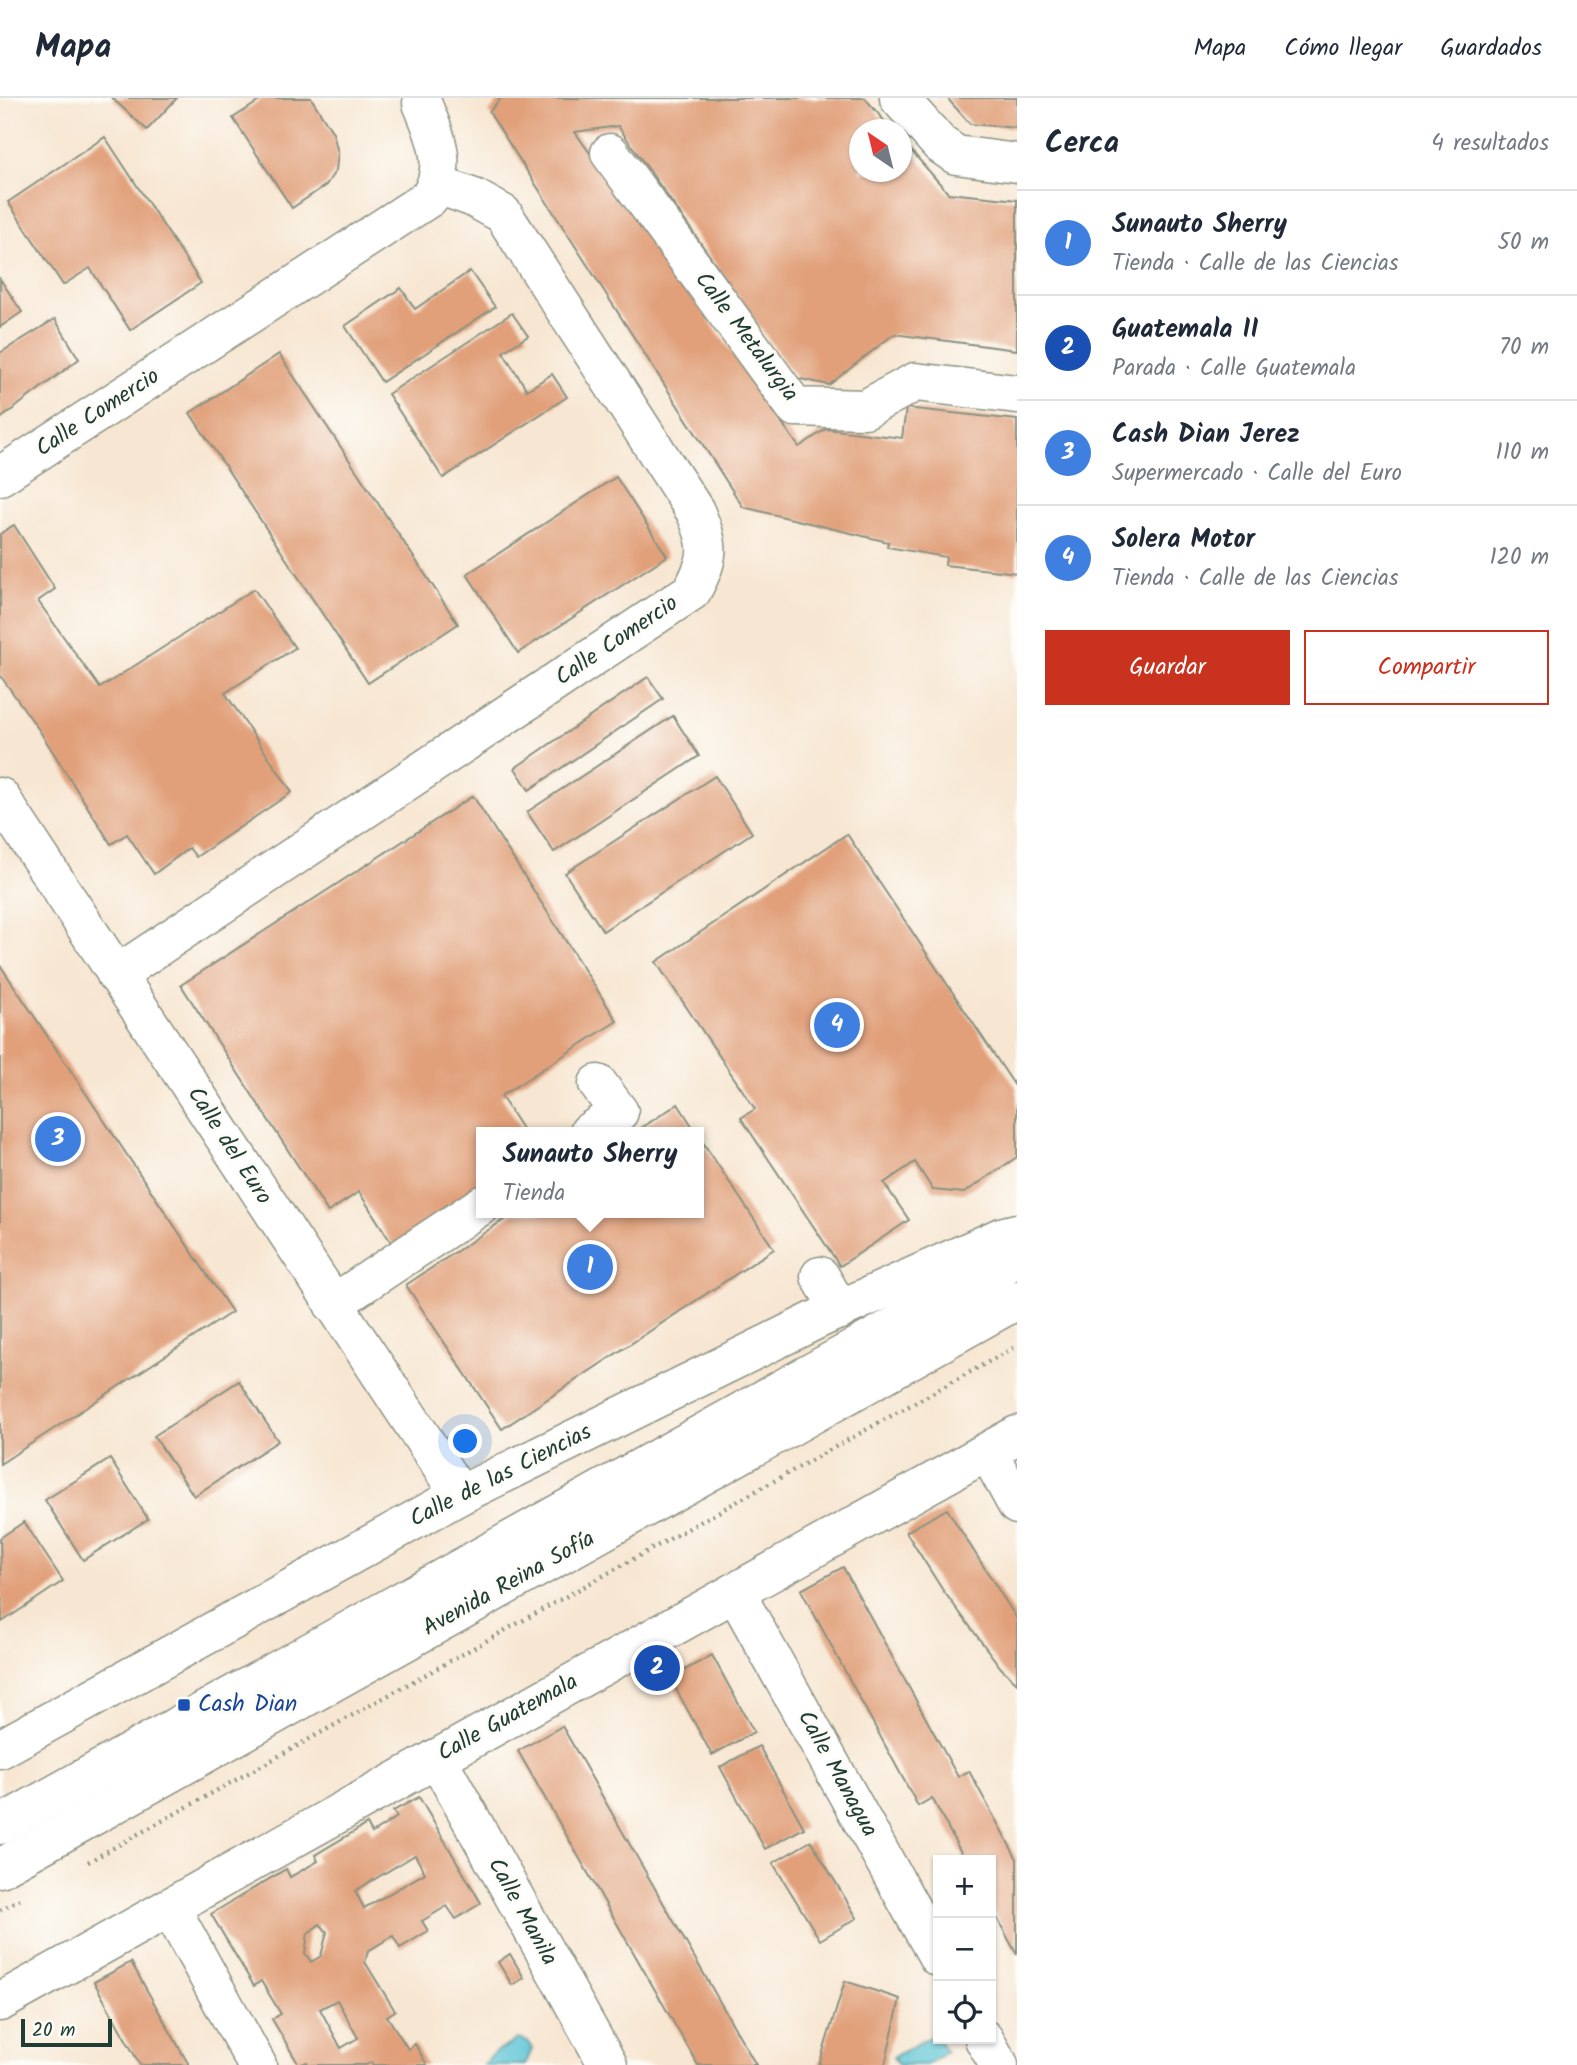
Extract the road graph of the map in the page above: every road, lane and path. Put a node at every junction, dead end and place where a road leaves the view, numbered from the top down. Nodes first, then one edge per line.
1 (899, 98) edge
2 (419, 100) edge
3 (610, 153) dead end
4 (1017, 163) edge
5 (438, 185) junction
6 (1017, 394) edge
7 (0, 476) edge
8 (5, 814) edge
9 (116, 975) junction
10 (598, 1084) dead end
11 (596, 1127) edge
12 (476, 1208) edge
13 (1017, 1233) edge
14 (1017, 1258) edge
15 (820, 1276) dead end
16 (1017, 1300) edge
17 (333, 1304) junction
18 (839, 1310) junction
19 (1017, 1346) edge
20 (1002, 1444) edge
21 (460, 1495) junction
22 (1017, 1505) edge
23 (735, 1592) junction
24 (0, 1749) edge
25 (436, 1758) junction
26 (0, 1825) edge
27 (85, 1863) dead end
28 (0, 1868) edge
29 (24, 1897) dead end
30 (170, 1907) junction
31 (0, 1910) edge
32 (933, 1947) edge
33 (0, 2002) edge
34 (987, 2044) edge
35 (257, 2065) edge
36 (608, 2065) edge
37 (999, 2065) edge

1 - 4 street
2 - 5 street
3 - 6 street, Calle Metalurgia
5 - 7 street, Calle Comercio
5 - 9 street, Calle Comercio
8 - 9 street, Calle del Euro
9 - 17 street, Calle del Euro
10 - 11 street
12 - 17 street
13 - 18 street, Calle de las Ciencias
14 - 26 street, Avenida Reina Sofía
15 - 18 street
16 - 28 street, Avenida Reina Sofía
17 - 21 street, Calle del Euro
18 - 21 street, Calle de las Ciencias
19 - 27 path
20 - 22 street
20 - 23 street, Calle Guatemala
21 - 24 street, Calle de las Ciencias
23 - 25 street, Calle Guatemala
23 - 32 street, Calle Managua
25 - 30 street, Calle Guatemala
25 - 36 street, Calle Manila
29 - 31 path
30 - 33 street, Calle Guatemala
30 - 35 street
34 - 37 street

